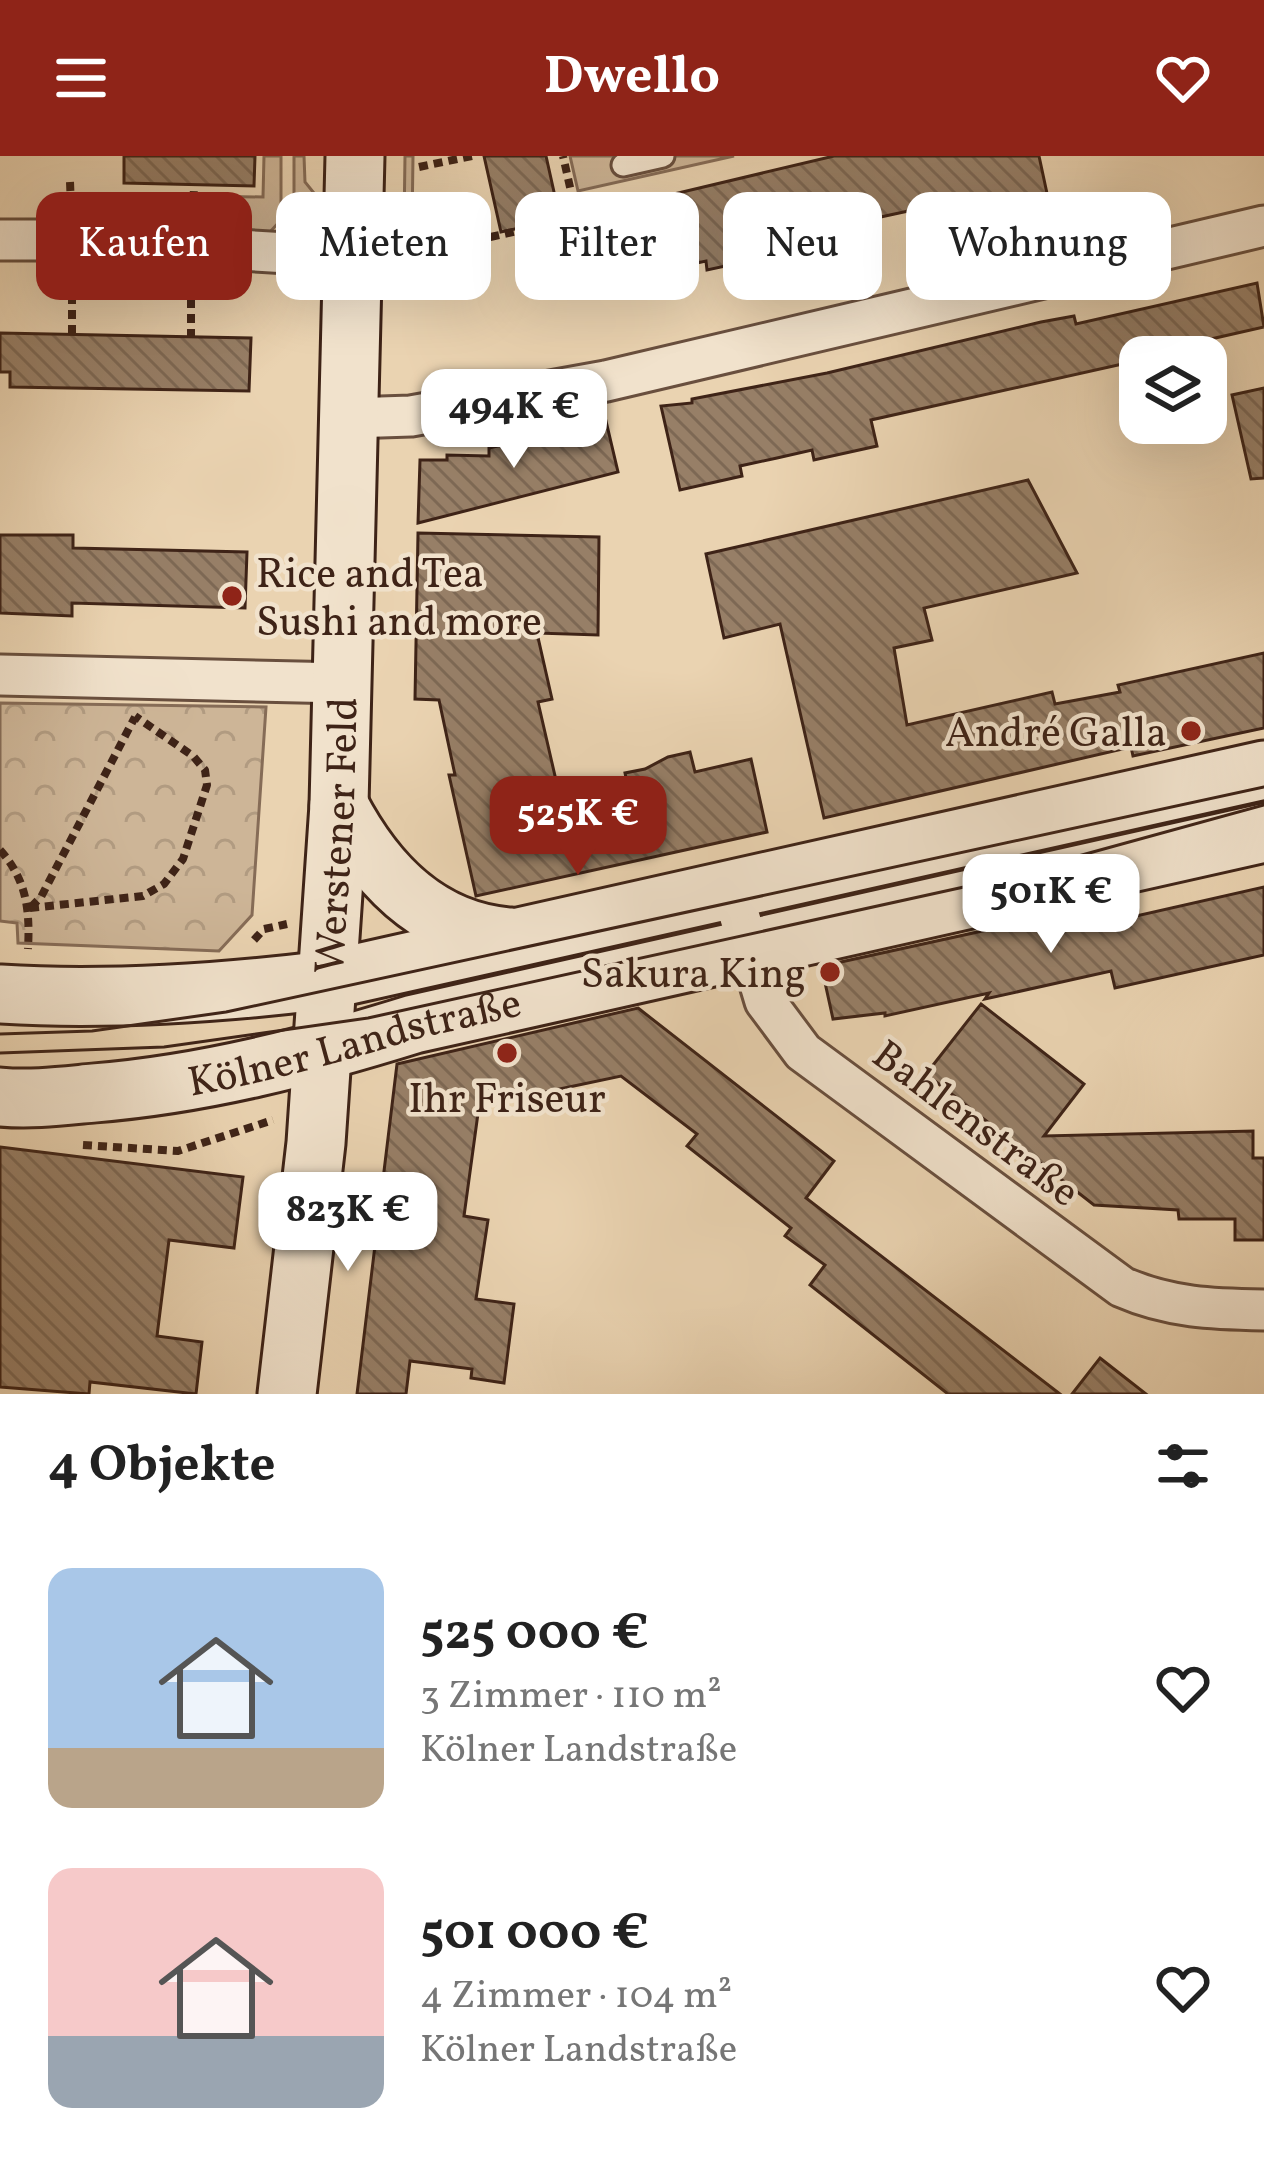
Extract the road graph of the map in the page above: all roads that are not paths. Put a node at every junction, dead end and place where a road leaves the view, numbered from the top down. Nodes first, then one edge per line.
1 (355, 156) edge
2 (663, 156) edge
3 (623, 165) dead end
4 (355, 192) edge
5 (1264, 226) edge
6 (0, 240) edge
7 (276, 252) edge
8 (353, 300) edge
9 (350, 418) junction
10 (0, 675) edge
11 (344, 683) junction
12 (1264, 770) edge
13 (339, 805) junction
14 (1264, 833) edge
15 (732, 891) junction
16 (520, 938) junction
17 (748, 952) junction
18 (327, 980) junction
19 (13, 995) edge
20 (322, 1052) junction
21 (0, 1097) edge
22 (1264, 1310) edge
23 (287, 1394) edge

1 - 4 main road, Werstener Feld
2 - 3 lane
5 - 9 street
6 - 7 street
8 - 9 main road, Werstener Feld
9 - 11 main road, Werstener Feld
10 - 11 street
11 - 13 main road, Werstener Feld
12 - 15 main road, Kölner Landstraße
13 - 16 main road
13 - 18 main road, Werstener Feld
14 - 17 main road, Kölner Landstraße
15 - 16 main road, Kölner Landstraße
15 - 17 street, Bahlenstraße
16 - 18 main road, Kölner Landstraße
17 - 20 main road, Kölner Landstraße
17 - 22 street, Bahlenstraße
18 - 19 main road, Kölner Landstraße
18 - 20 main road, Werstener Feld
20 - 21 main road, Kölner Landstraße
20 - 23 main road, Werstener Feld

